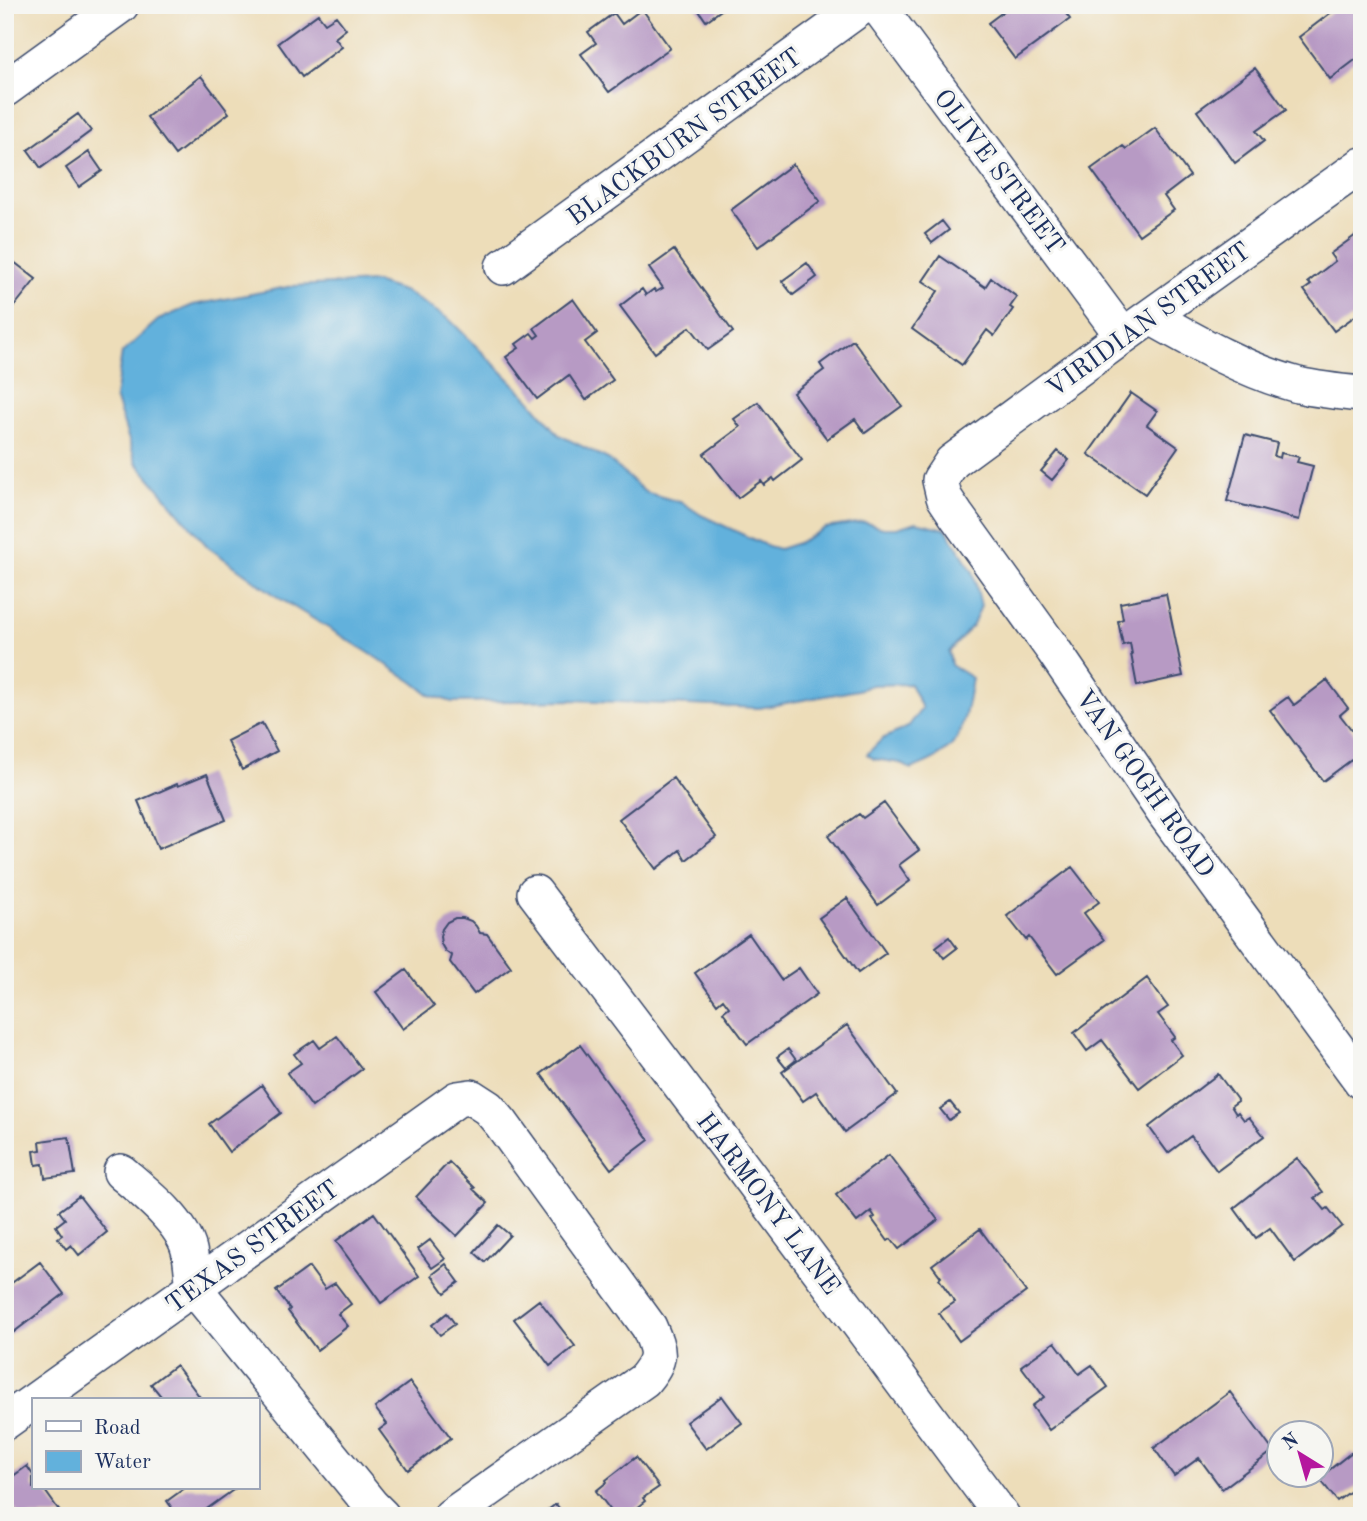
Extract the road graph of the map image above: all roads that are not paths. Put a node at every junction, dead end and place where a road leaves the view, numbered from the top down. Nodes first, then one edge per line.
1 (121, 5) edge
2 (864, 5) edge
3 (877, 5) edge
4 (5, 89) edge
5 (1362, 165) edge
6 (503, 267) dead end
7 (1137, 327) junction
8 (1362, 394) edge
9 (940, 480) joint
10 (535, 892) dead end
11 (1362, 1082) edge
12 (121, 1172) dead end
13 (194, 1288) junction
14 (39, 1398) edge
15 (32, 1403) edge
16 (5, 1422) edge
17 (382, 1516) edge
18 (451, 1516) edge
19 (1002, 1516) edge

1 - 4 street
2 - 6 street, BLACKBURN STREET
3 - 7 street, OLIVE STREET
5 - 7 street, VIRIDIAN STREET
7 - 8 street
7 - 9 street, VIRIDIAN STREET
9 - 11 street, VAN GOGH ROAD
10 - 19 street, HARMONY LANE
12 - 13 street
13 - 14 street, TEXAS STREET
13 - 17 street
13 - 18 street, TEXAS STREET
15 - 16 street, TEXAS STREET

